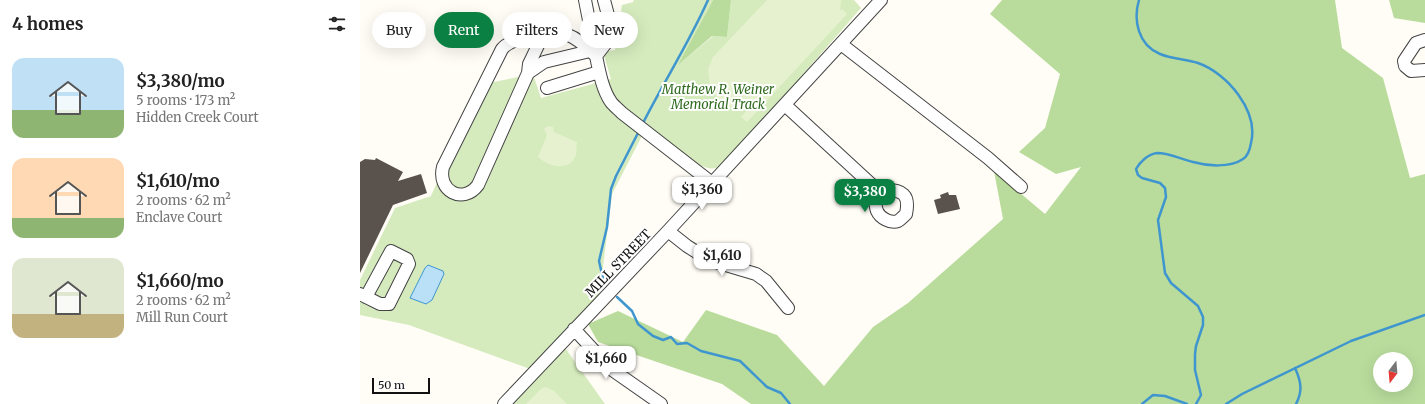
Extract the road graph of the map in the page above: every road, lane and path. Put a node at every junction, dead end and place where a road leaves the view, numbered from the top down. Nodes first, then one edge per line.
1 (585, 0) edge
2 (604, 0) edge
3 (881, 0) edge
4 (572, 37) edge
5 (1425, 40) edge
6 (841, 44) junction
7 (503, 48) edge
8 (537, 48) edge
9 (593, 53) junction
10 (1425, 70) edge
11 (599, 72) junction
12 (528, 73) junction
13 (547, 88) dead end
14 (785, 105) junction
15 (712, 183) junction
16 (873, 186) dead end
17 (1021, 187) dead end
18 (668, 231) junction
19 (788, 308) dead end
20 (574, 329) junction
21 (504, 404) edge
22 (661, 404) edge

1 - 9 street
2 - 9 street
3 - 6 street, MILL STREET
4 - 9 street
5 - 10 street
6 - 14 street, MILL STREET
6 - 17 street
7 - 12 street
8 - 12 street
9 - 11 street
9 - 12 street
11 - 13 street
11 - 15 street
14 - 15 street, MILL STREET
14 - 16 street
15 - 18 street, MILL STREET
18 - 19 street
18 - 20 street, MILL STREET
20 - 21 street, MILL STREET
20 - 22 street

